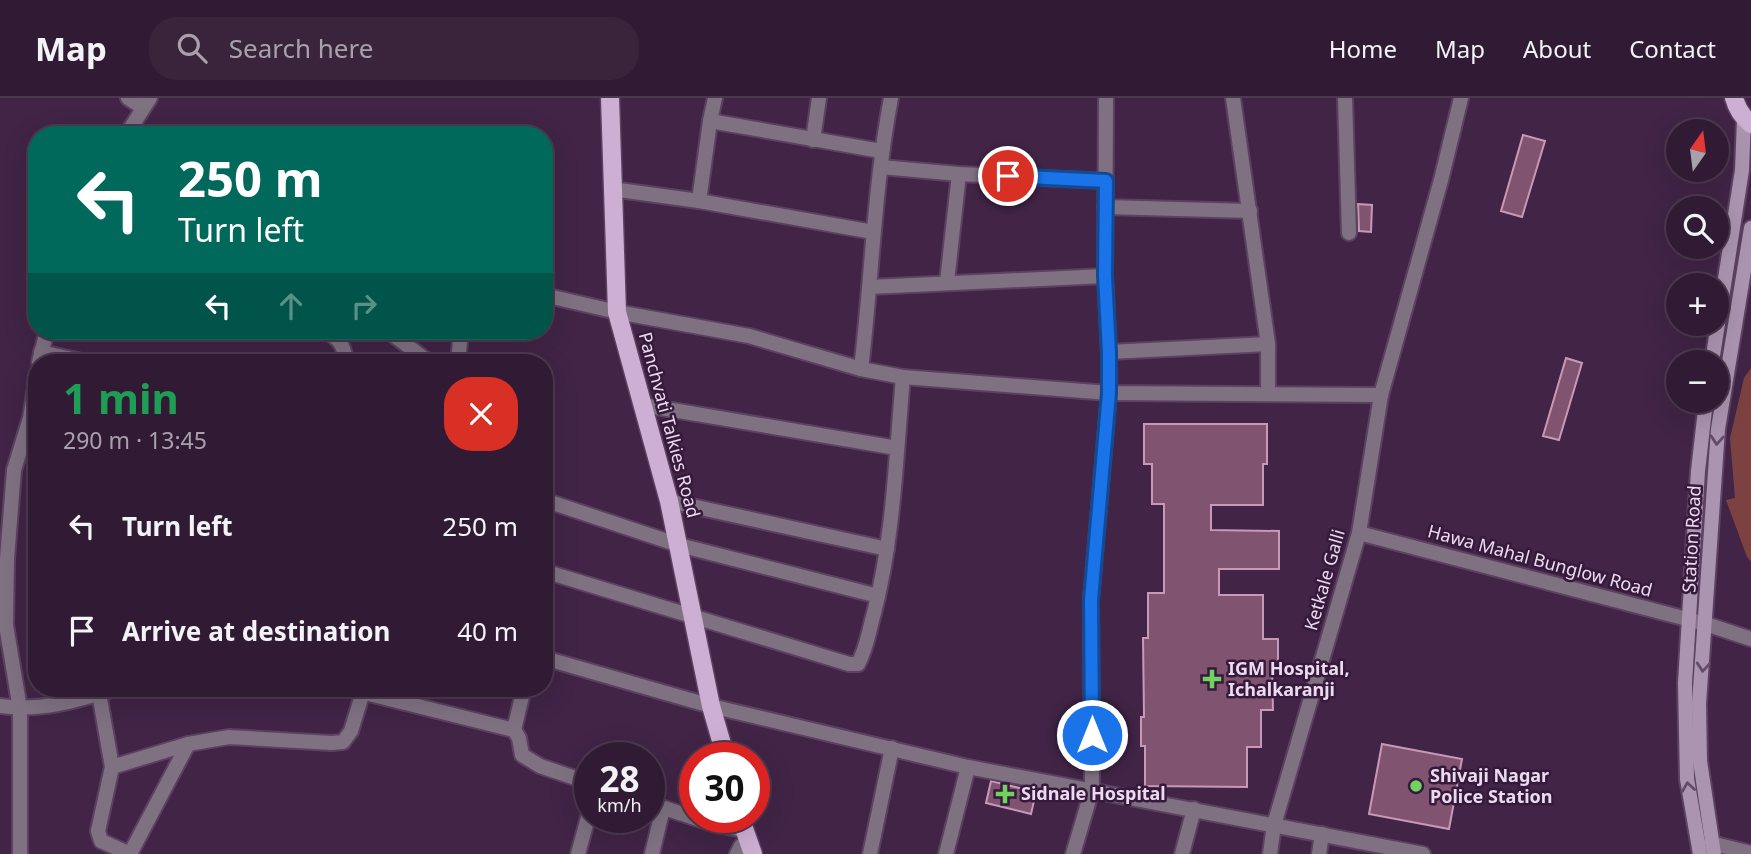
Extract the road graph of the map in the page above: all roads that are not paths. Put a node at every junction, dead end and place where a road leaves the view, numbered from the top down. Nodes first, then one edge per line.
1 (128, 98) edge
2 (610, 98) edge
3 (715, 98) edge
4 (819, 98) edge
5 (891, 98) edge
6 (1106, 98) edge
7 (1233, 98) edge
8 (1345, 98) edge
9 (1461, 98) edge
10 (1734, 98) edge
11 (146, 103) edge
12 (710, 121) junction
13 (1748, 122) edge
14 (132, 126) edge
15 (813, 140) junction
16 (881, 151) junction
17 (881, 167) junction
18 (958, 174) junction
19 (1106, 181) junction
20 (612, 189) junction
21 (699, 201) junction
22 (1105, 207) junction
23 (1250, 211) junction
24 (1751, 228) edge
25 (873, 232) junction
26 (1349, 233) dead end
27 (1105, 276) junction
28 (1747, 276) edge
29 (947, 282) junction
30 (870, 287) junction
31 (553, 297) edge
32 (617, 312) junction
33 (400, 340) edge
34 (1268, 344) junction
35 (1714, 350) edge
36 (1109, 352) junction
37 (418, 354) edge
38 (861, 369) junction
39 (903, 377) junction
40 (1109, 393) junction
41 (1268, 394) junction
42 (1381, 395) junction
43 (643, 405) junction
44 (1705, 413) edge
45 (28, 424) edge
46 (897, 448) junction
47 (669, 501) junction
48 (553, 503) edge
49 (5, 520) edge
50 (1359, 533) junction
51 (680, 545) junction
52 (887, 549) junction
53 (553, 574) edge
54 (878, 596) junction
55 (693, 615) junction
56 (1690, 620) junction
57 (1706, 624) junction
58 (1751, 639) edge
59 (553, 661) edge
60 (87, 697) edge
61 (100, 697) edge
62 (361, 697) edge
63 (383, 697) edge
64 (522, 697) edge
65 (0, 706) edge
66 (711, 706) junction
67 (20, 709) junction
68 (513, 730) junction
69 (721, 742) edge
70 (187, 744) junction
71 (892, 748) junction
72 (111, 767) junction
73 (968, 767) junction
74 (574, 778) edge
75 (1092, 790) junction
76 (665, 809) edge
77 (1194, 809) junction
78 (1274, 825) junction
79 (584, 833) edge
80 (654, 833) edge
81 (1322, 834) junction
82 (744, 840) edge
83 (1712, 848) edge
84 (1379, 850) edge
85 (1751, 853) edge
86 (20, 854) edge
87 (131, 854) edge
88 (578, 854) edge
89 (652, 854) edge
90 (870, 854) edge
91 (946, 854) edge
92 (1073, 854) edge
93 (1182, 854) edge
94 (1270, 854) edge
95 (1319, 854) edge
96 (1423, 854) edge
97 (1700, 854) edge

1 - 11 street
2 - 20 main road, Panchvati Talkies Road
3 - 12 street
4 - 15 street
5 - 16 street
6 - 19 street
7 - 23 street
8 - 26 street
9 - 42 street, Ketkale Galli
10 - 13 main road
11 - 14 street
12 - 15 street
12 - 21 street
13 - 35 main road
15 - 16 street
16 - 17 street
17 - 18 street
17 - 25 street
18 - 19 street
18 - 29 street
19 - 22 street
20 - 21 street
20 - 32 main road, Panchvati Talkies Road
21 - 25 street
22 - 23 street
22 - 27 street
23 - 34 street
24 - 28 main road, Station Road
25 - 30 street
27 - 29 street
27 - 36 street
28 -> 57 main road, Station Road
29 - 30 street
30 - 38 street
31 - 32 street
32 - 38 street
32 - 43 main road, Panchvati Talkies Road
33 - 37 street
34 - 36 street
34 - 41 street
36 - 40 street
38 - 39 street
39 - 40 street
39 - 46 street
40 - 41 street
40 - 75 street
41 - 42 street
42 - 50 street, Ketkale Galli
43 - 46 street
43 - 47 main road, Panchvati Talkies Road
44 - 56 main road, Station Road
45 - 49 street
46 - 52 street
47 - 51 main road, Panchvati Talkies Road
47 - 52 street
48 - 51 street
49 - 67 street
50 - 56 street, Hawa Mahal Bunglow Road
50 - 78 street, Ketkale Galli
51 - 54 street
51 - 55 main road, Panchvati Talkies Road
52 - 54 street
53 - 55 street
54 - 55 street
55 - 66 main road, Panchvati Talkies Road
56 - 57 street, Hawa Mahal Bunglow Road
97 -> 56 main road, Station Road
57 - 58 street, Hawa Mahal Bunglow Road
57 -> 83 main road, Station Road
59 - 66 street
60 - 67 street
61 - 72 street
62 - 70 street
63 - 68 street
64 - 68 street
65 - 67 street
66 - 69 main road, Panchvati Talkies Road
66 - 71 street
67 - 86 street
68 - 74 street
70 - 72 street
70 - 87 street
71 - 73 street
71 - 90 street
72 - 87 street
73 - 75 street
73 - 91 street
75 - 77 street
75 - 92 street
76 - 82 street
77 - 78 street
77 - 93 street
78 - 81 street
78 - 94 street, Ketkale Galli
79 - 88 street
80 - 89 street
81 - 84 street
81 - 95 street
83 - 85 street
84 - 96 street

